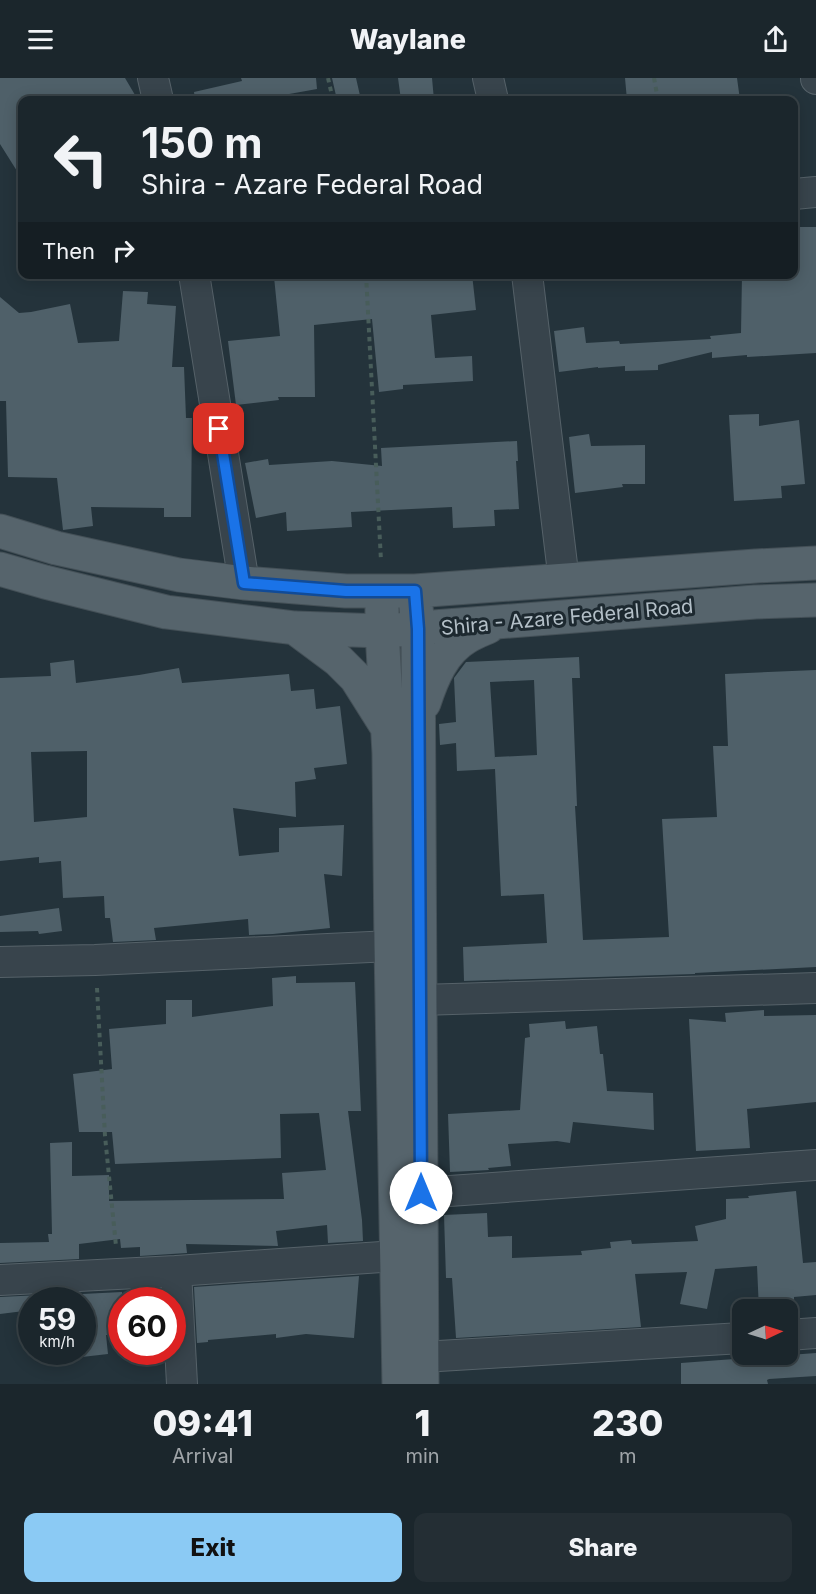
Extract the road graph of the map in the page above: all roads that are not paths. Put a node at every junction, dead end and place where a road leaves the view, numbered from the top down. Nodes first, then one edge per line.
1 (153, 78) edge
2 (488, 78) edge
3 (157, 96) edge
4 (492, 96) edge
5 (816, 192) edge
6 (798, 194) edge
7 (195, 279) edge
8 (528, 279) edge
9 (0, 531) edge
10 (816, 563) edge
11 (0, 569) edge
12 (564, 581) junction
13 (244, 583) junction
14 (415, 591) junction
15 (382, 592) junction
16 (816, 600) edge
17 (497, 622) junction
18 (295, 628) junction
19 (418, 629) junction
20 (382, 631) junction
21 (403, 723) junction
22 (391, 946) junction
23 (0, 962) edge
24 (816, 988) edge
25 (420, 1000) junction
26 (816, 1165) edge
27 (421, 1193) junction
28 (396, 1256) junction
29 (176, 1271) junction
30 (0, 1280) edge
31 (816, 1333) edge
32 (798, 1334) edge
33 (732, 1339) edge
34 (422, 1370) edge
35 (182, 1384) edge
36 (399, 1384) edge

1 - 3 street
2 - 4 street
5 - 6 street
7 - 13 street
8 - 12 street
9 - 13 main road, Shira - Azare Federal Road
10 - 12 main road, Shira - Azare Federal Road
11 - 18 main road, Shira - Azare Federal Road
12 - 14 main road, Shira - Azare Federal Road
13 - 15 main road, Shira - Azare Federal Road
14 - 15 main road, Shira - Azare Federal Road
14 - 19 main road
15 - 20 main road
16 - 17 main road, Shira - Azare Federal Road
17 - 19 main road, Shira - Azare Federal Road
17 - 21 main road
18 - 20 main road, Shira - Azare Federal Road
18 - 21 main road
19 - 20 main road, Shira - Azare Federal Road
19 - 21 main road
20 - 21 main road
21 - 22 main road
21 - 25 main road
22 - 23 street
22 - 28 main road
24 - 25 street
25 - 27 main road
26 - 27 street
27 - 34 main road
28 - 29 street
28 - 36 main road
29 - 30 street
29 - 35 street
31 - 32 street
33 - 34 street

